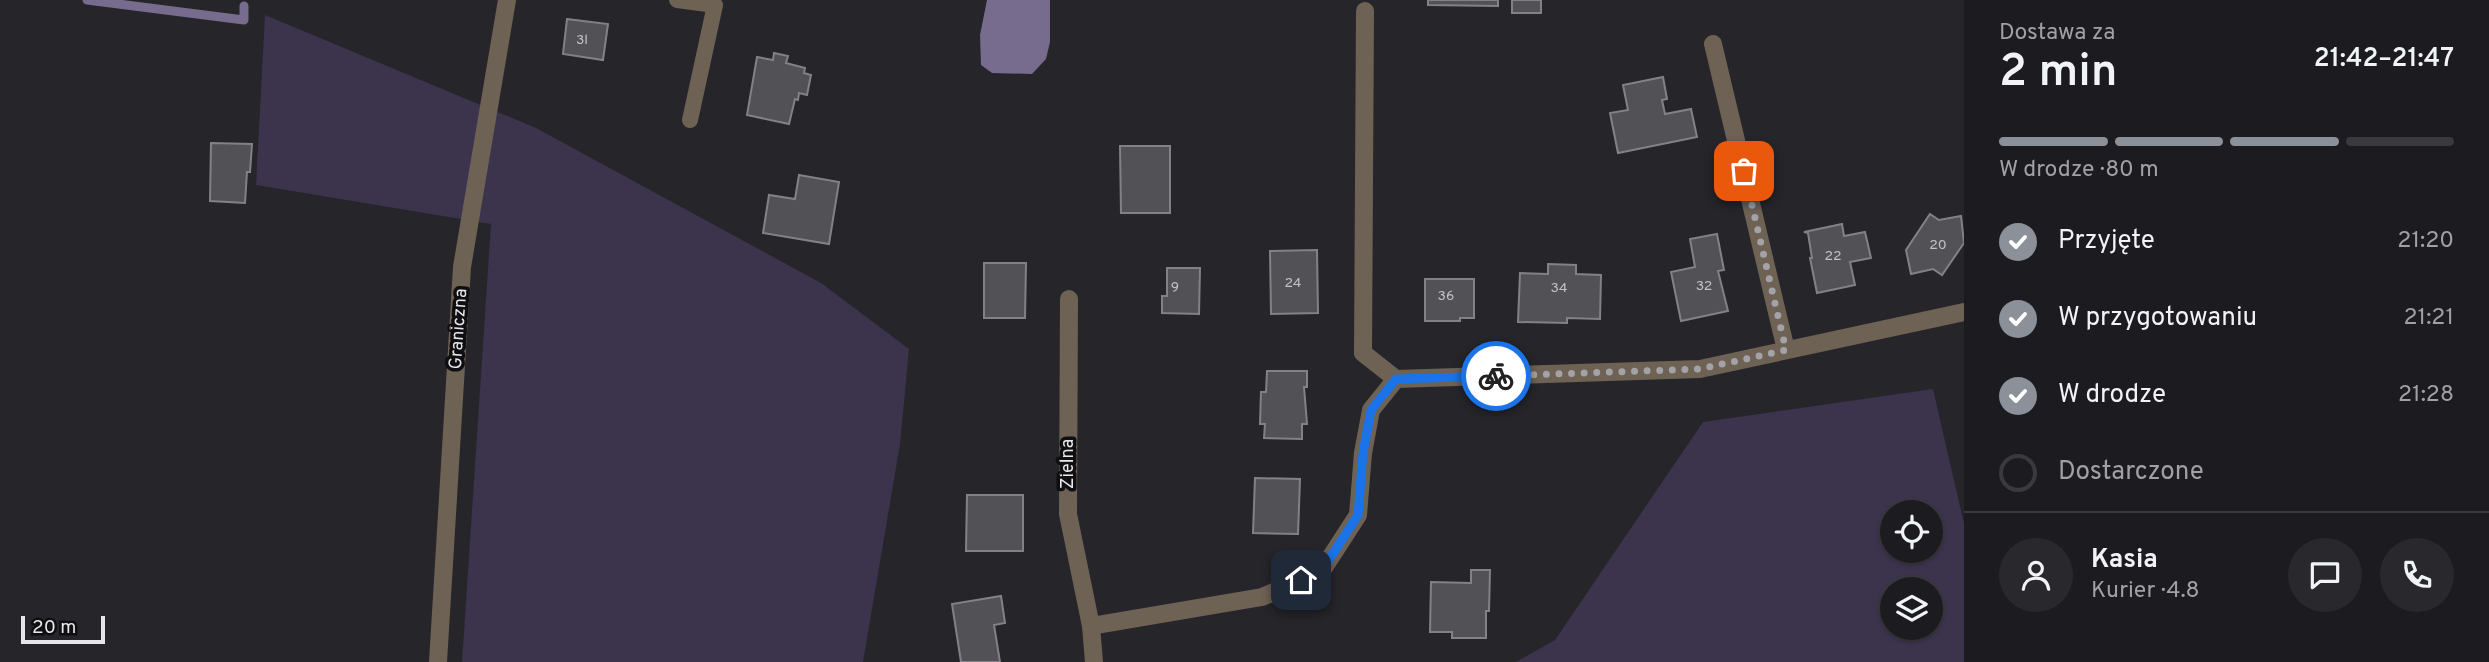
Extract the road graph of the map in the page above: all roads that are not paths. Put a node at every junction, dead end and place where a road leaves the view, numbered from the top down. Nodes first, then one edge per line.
1 (507, 0) edge
2 (677, 0) edge
3 (1364, 11) dead end
4 (1713, 44) dead end
5 (690, 120) dead end
6 (1069, 299) dead end
7 (1964, 312) edge
8 (1786, 350) junction
9 (1396, 379) junction
10 (1091, 625) junction
11 (438, 662) edge
12 (1094, 662) edge

1 - 11 street, Graniczna
2 - 5 lane
3 - 9 street
4 - 8 street
6 - 10 street, Zielna
7 - 8 street
8 - 9 street
9 - 10 street
10 - 12 street, Zielna

